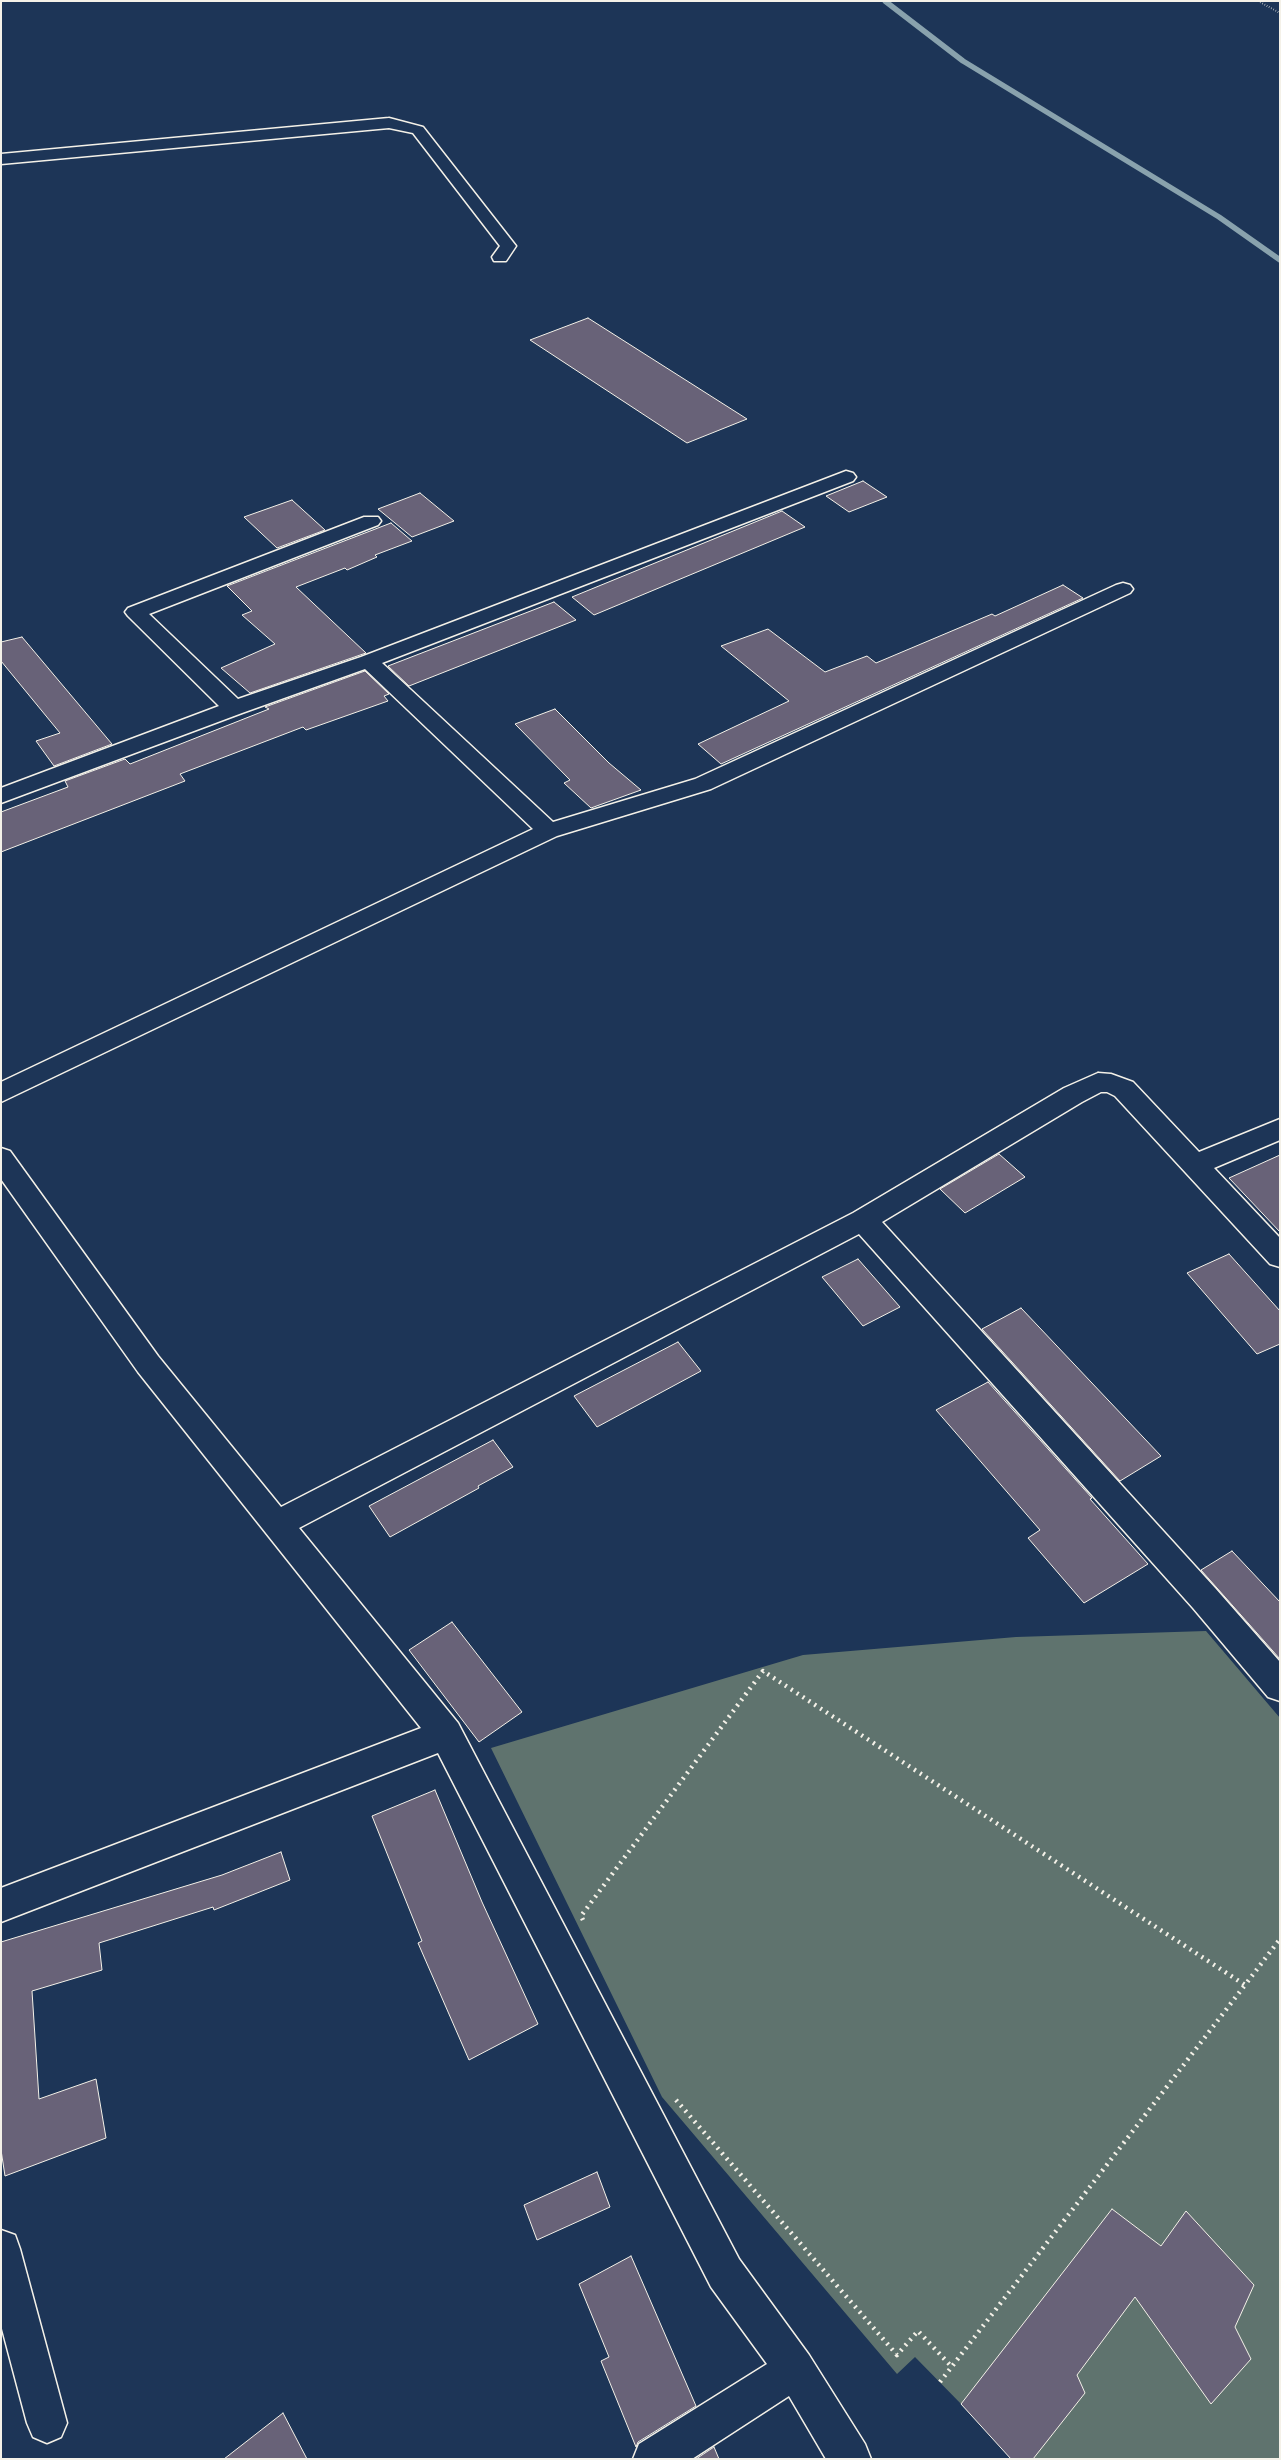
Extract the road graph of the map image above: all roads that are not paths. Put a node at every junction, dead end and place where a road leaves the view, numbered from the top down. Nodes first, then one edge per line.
1 (1, 160) edge
2 (500, 257) dead end
3 (846, 477) dead end
4 (371, 521) dead end
5 (1123, 589) dead end
6 (368, 661) junction
7 (234, 708) junction
8 (1, 796) edge
9 (549, 831) junction
10 (1, 1093) edge
11 (1280, 1129) edge
12 (1, 1158) edge
13 (1196, 1164) junction
14 (863, 1220) junction
15 (1280, 1256) edge
16 (276, 1524) junction
17 (1280, 1686) edge
18 (446, 1734) junction
19 (1, 1905) edge
20 (1, 2249) edge
21 (795, 2368) junction
22 (47, 2423) dead end
23 (654, 2459) edge
24 (850, 2459) edge

1 - 2 street
3 - 6 street
4 - 7 street
5 - 9 street
6 - 7 street
6 - 9 street
7 - 8 street
9 - 10 street
11 - 13 street
12 - 16 street
13 - 14 street
13 - 15 street
14 - 16 street
14 - 17 street
16 - 18 street
18 - 19 street
18 - 21 street
20 - 22 street
21 - 23 street
21 - 24 street

